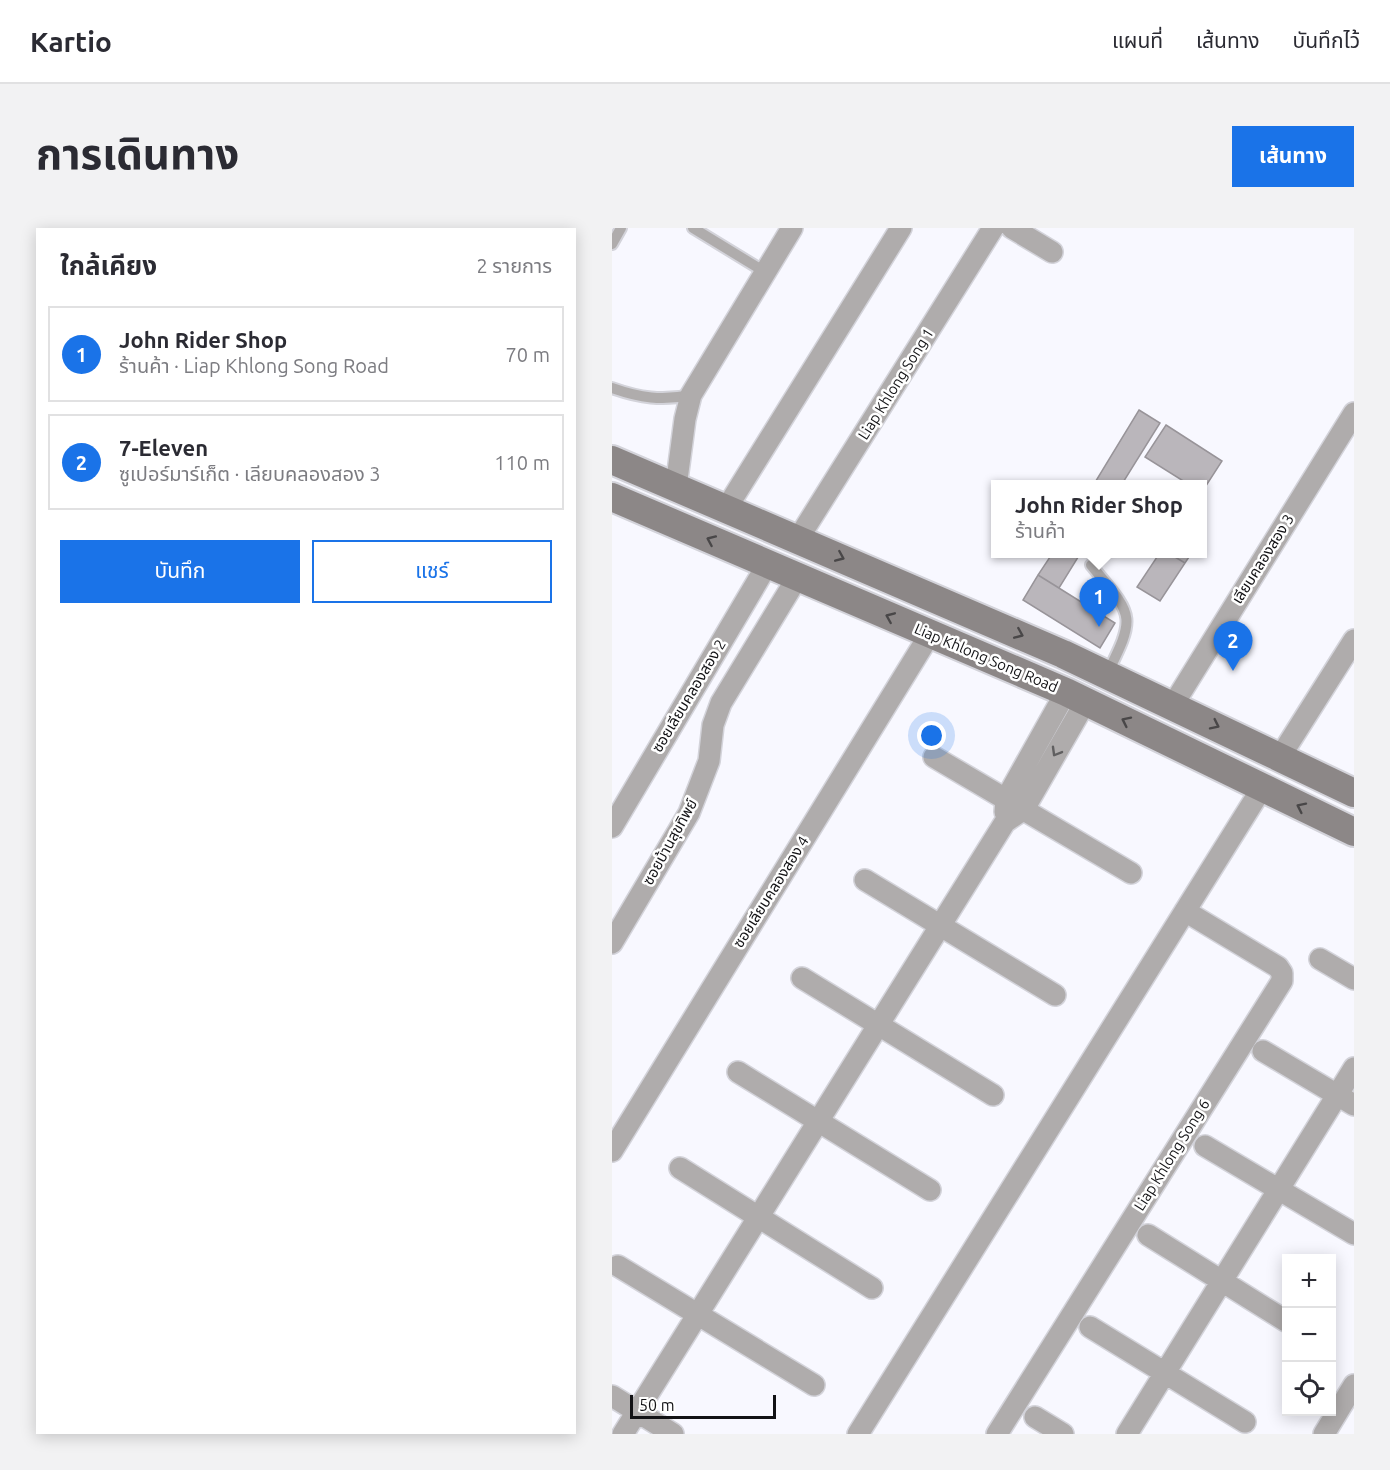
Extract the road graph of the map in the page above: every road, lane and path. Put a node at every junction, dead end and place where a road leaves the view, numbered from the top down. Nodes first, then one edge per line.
1 (621, 228) edge
2 (693, 228) edge
3 (792, 228) edge
4 (901, 228) edge
5 (993, 228) edge
6 (1012, 228) edge
7 (612, 244) edge
8 (1052, 252) dead end
9 (765, 272) junction
10 (612, 388) edge
11 (692, 395) junction
12 (1354, 413) edge
13 (612, 460) edge
14 (676, 487) junction
15 (612, 497) edge
16 (726, 508) junction
17 (798, 539) junction
18 (767, 565) junction
19 (1091, 565) dead end
20 (797, 578) junction
21 (930, 634) junction
22 (1354, 640) edge
23 (1064, 654) junction
24 (1107, 674) junction
25 (1067, 692) junction
26 (1173, 705) junction
27 (934, 757) dead end
28 (1280, 757) junction
29 (1263, 788) junction
30 (1354, 793) edge
31 (1015, 804) junction
32 (612, 826) edge
33 (1354, 832) edge
34 (1131, 873) dead end
35 (865, 880) dead end
36 (1185, 911) junction
37 (941, 925) junction
38 (612, 943) edge
39 (1320, 959) dead end
40 (802, 978) dead end
41 (1354, 979) edge
42 (1055, 995) dead end
43 (879, 1025) junction
44 (1263, 1051) dead end
45 (1354, 1068) edge
46 (738, 1071) dead end
47 (993, 1095) dead end
48 (1346, 1100) edge
49 (818, 1121) junction
50 (1205, 1146) dead end
51 (612, 1151) edge
52 (680, 1168) dead end
53 (930, 1190) dead end
54 (1279, 1190) junction
55 (758, 1217) junction
56 (1354, 1234) edge
57 (1148, 1235) dead end
58 (618, 1266) dead end
59 (1223, 1281) junction
60 (872, 1288) dead end
61 (698, 1314) junction
62 (1282, 1318) edge
63 (1090, 1327) dead end
64 (1165, 1372) junction
65 (814, 1385) dead end
66 (1354, 1385) edge
67 (612, 1396) edge
68 (637, 1412) junction
69 (1035, 1417) dead end
70 (1245, 1422) dead end
71 (623, 1434) edge
72 (673, 1434) edge
73 (858, 1434) edge
74 (997, 1434) edge
75 (1063, 1434) edge
76 (1127, 1434) edge
77 (1324, 1434) edge

1 - 7 lane
2 - 9 lane
3 - 9 street
4 - 16 street
5 - 17 street, Liap Khlong Song 1
6 - 8 street
9 - 11 street
10 - 11 lane
11 - 14 street
12 - 26 street, เลียบคลองสอง 3
13 - 14 main road
14 - 16 main road
18 -> 15 main road, Liap Khlong Song Road
16 - 17 main road
17 -> 23 main road
18 - 20 main road, Liap Khlong Song Road
18 - 32 street, ซอยเลียบคลองสอง 2
19 - 24 lane
21 -> 20 main road, Liap Khlong Song Road
20 - 38 street, ซอยบ้านสุขทิพย์
21 - 25 main road, Liap Khlong Song Road
21 - 51 street, ซอยเลียบคลองสอง 4
22 - 28 street
23 - 24 main road
23 - 25 main road
24 - 26 main road
29 -> 25 main road, Liap Khlong Song Road
25 - 31 street
26 -> 28 main road
27 - 31 street
28 - 30 main road
33 -> 29 main road, Liap Khlong Song Road
29 - 36 street
31 - 34 street
31 - 37 street
35 - 37 street
36 - 73 street
36 - 74 street, Liap Khlong Song 6
37 - 42 street
37 - 43 street
39 - 41 street
40 - 43 street
43 - 47 street
43 - 49 street
44 - 48 street
45 - 48 street
46 - 49 street
48 - 54 street
49 - 53 street
49 - 55 street
50 - 54 street
52 - 55 street
54 - 56 street
54 - 59 street
55 - 60 street
55 - 61 street
57 - 59 street
58 - 61 street
59 - 62 street
59 - 64 street
61 - 65 street
61 - 68 street
63 - 64 street
64 - 70 street
64 - 76 street
66 - 77 street
67 - 68 street
68 - 71 street
68 - 72 street
69 - 75 street

